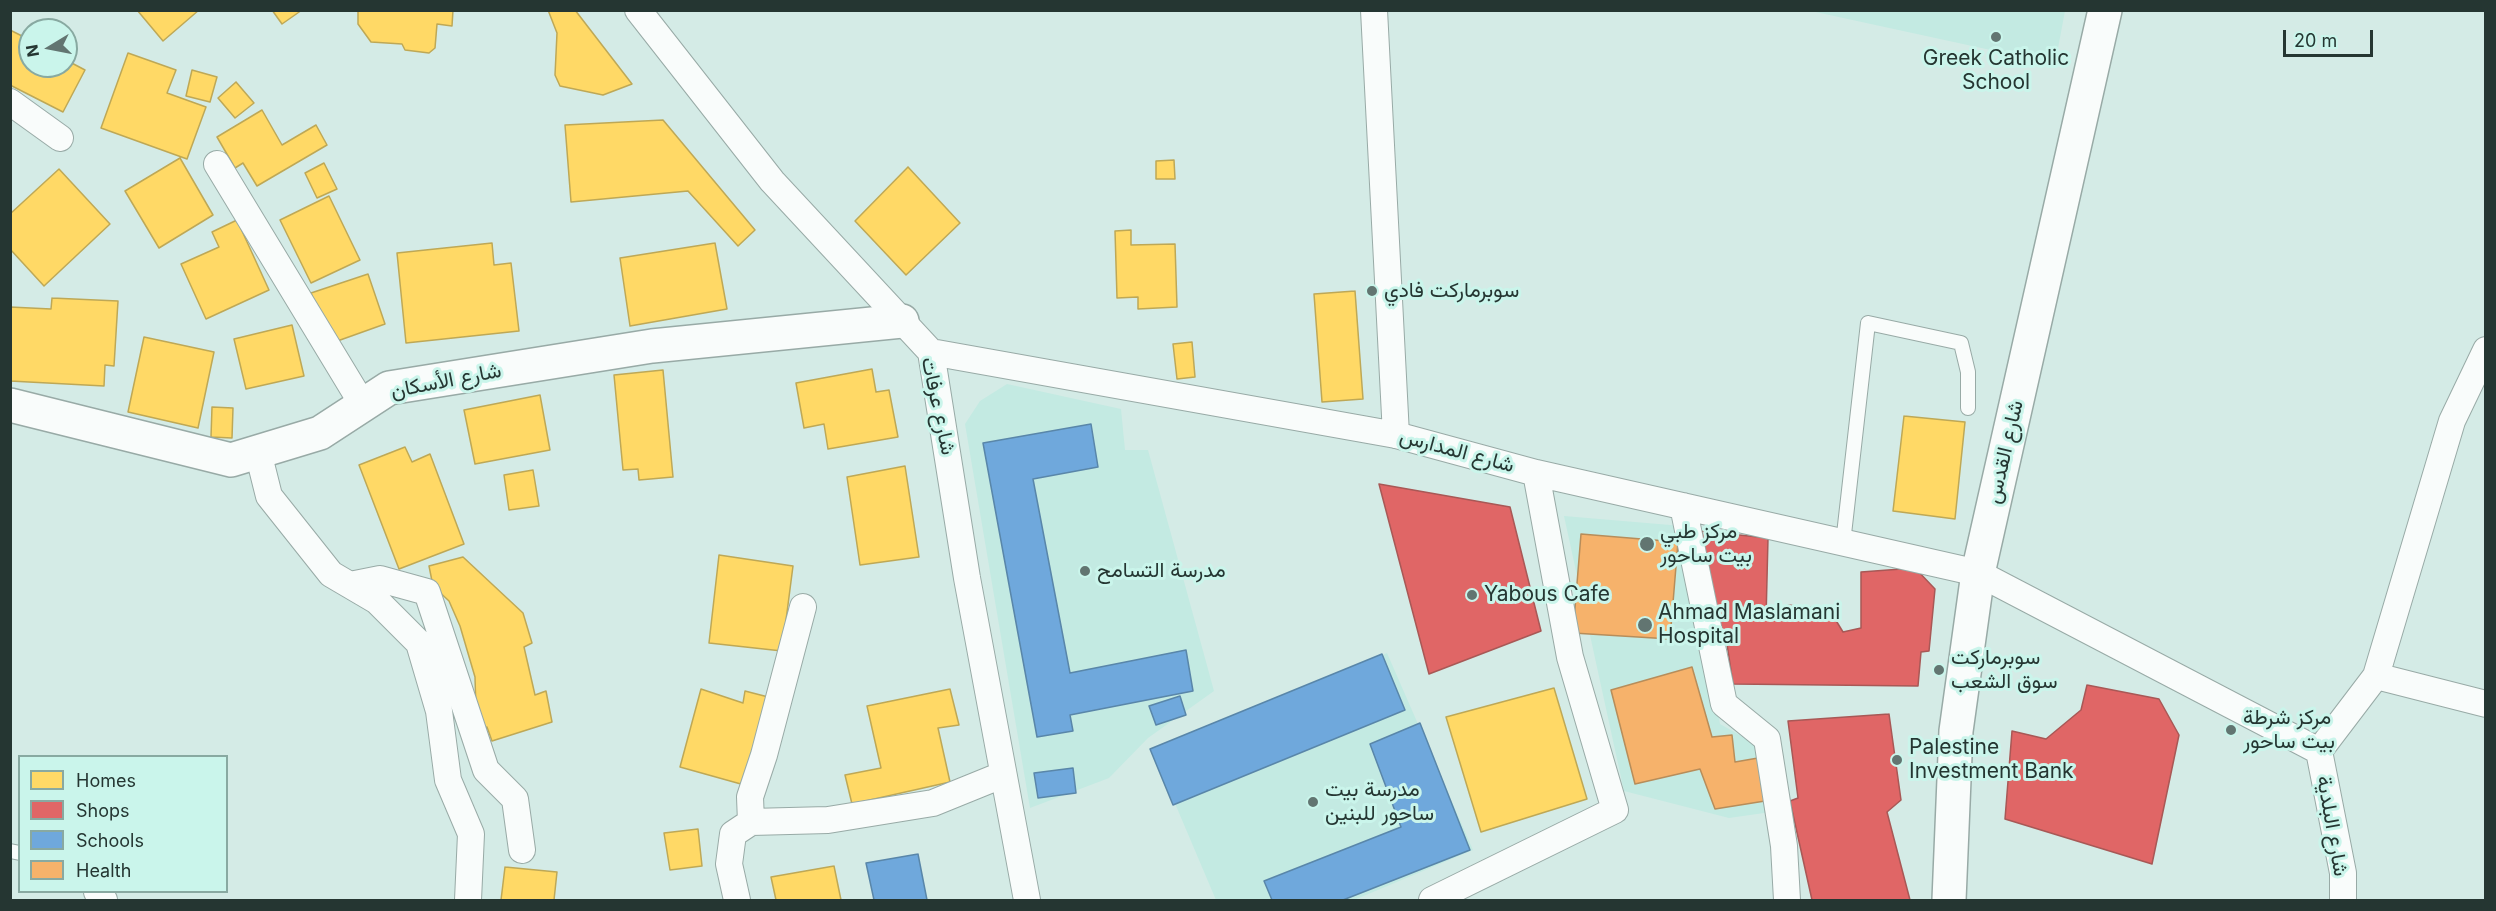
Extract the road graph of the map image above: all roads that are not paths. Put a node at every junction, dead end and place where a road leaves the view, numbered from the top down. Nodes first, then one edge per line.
1 (638, 10) edge
2 (1374, 10) edge
3 (2105, 10) edge
4 (10, 102) edge
5 (60, 138) dead end
6 (217, 164) dead end
7 (902, 321) junction
8 (2486, 350) edge
9 (931, 352) junction
10 (10, 405) edge
11 (363, 405) junction
12 (1968, 408) dead end
13 (1396, 435) junction
14 (258, 452) junction
15 (1536, 473) junction
16 (1683, 506) junction
17 (1843, 543) junction
18 (1978, 573) junction
19 (350, 585) junction
20 (802, 607) dead end
21 (2376, 676) junction
22 (2486, 704) edge
23 (2319, 752) junction
24 (1002, 774) junction
25 (751, 822) junction
26 (522, 850) dead end
27 (468, 900) edge
28 (737, 900) edge
29 (1027, 900) edge
30 (1432, 900) edge
31 (1787, 900) edge
32 (1949, 900) edge
33 (2343, 900) edge

1 - 7 street, شارع عرفات
2 - 13 street
3 - 18 street, شارع القدس
4 - 5 street
6 - 11 street
7 - 9 street, شارع عرفات
7 - 11 street, شارع الأسكان
8 - 21 street
9 - 13 street, شارع المدارس
9 - 24 street, شارع عرفات
10 - 14 street, شارع الأسكان
11 - 14 street, شارع الأسكان
12 - 17 lane
13 - 15 street, شارع المدارس
14 - 19 street
15 - 16 street, شارع المدارس
15 - 30 street
16 - 17 street, شارع المدارس
16 - 31 street
17 - 18 street, شارع المدارس
18 - 23 street, شارع المدارس
18 - 32 street, شارع القدس
19 - 26 street
19 - 27 street
20 - 25 street
21 - 22 street
21 - 23 street
23 - 33 street, شارع البلدية
24 - 25 street
24 - 29 street, شارع عرفات
25 - 28 street

